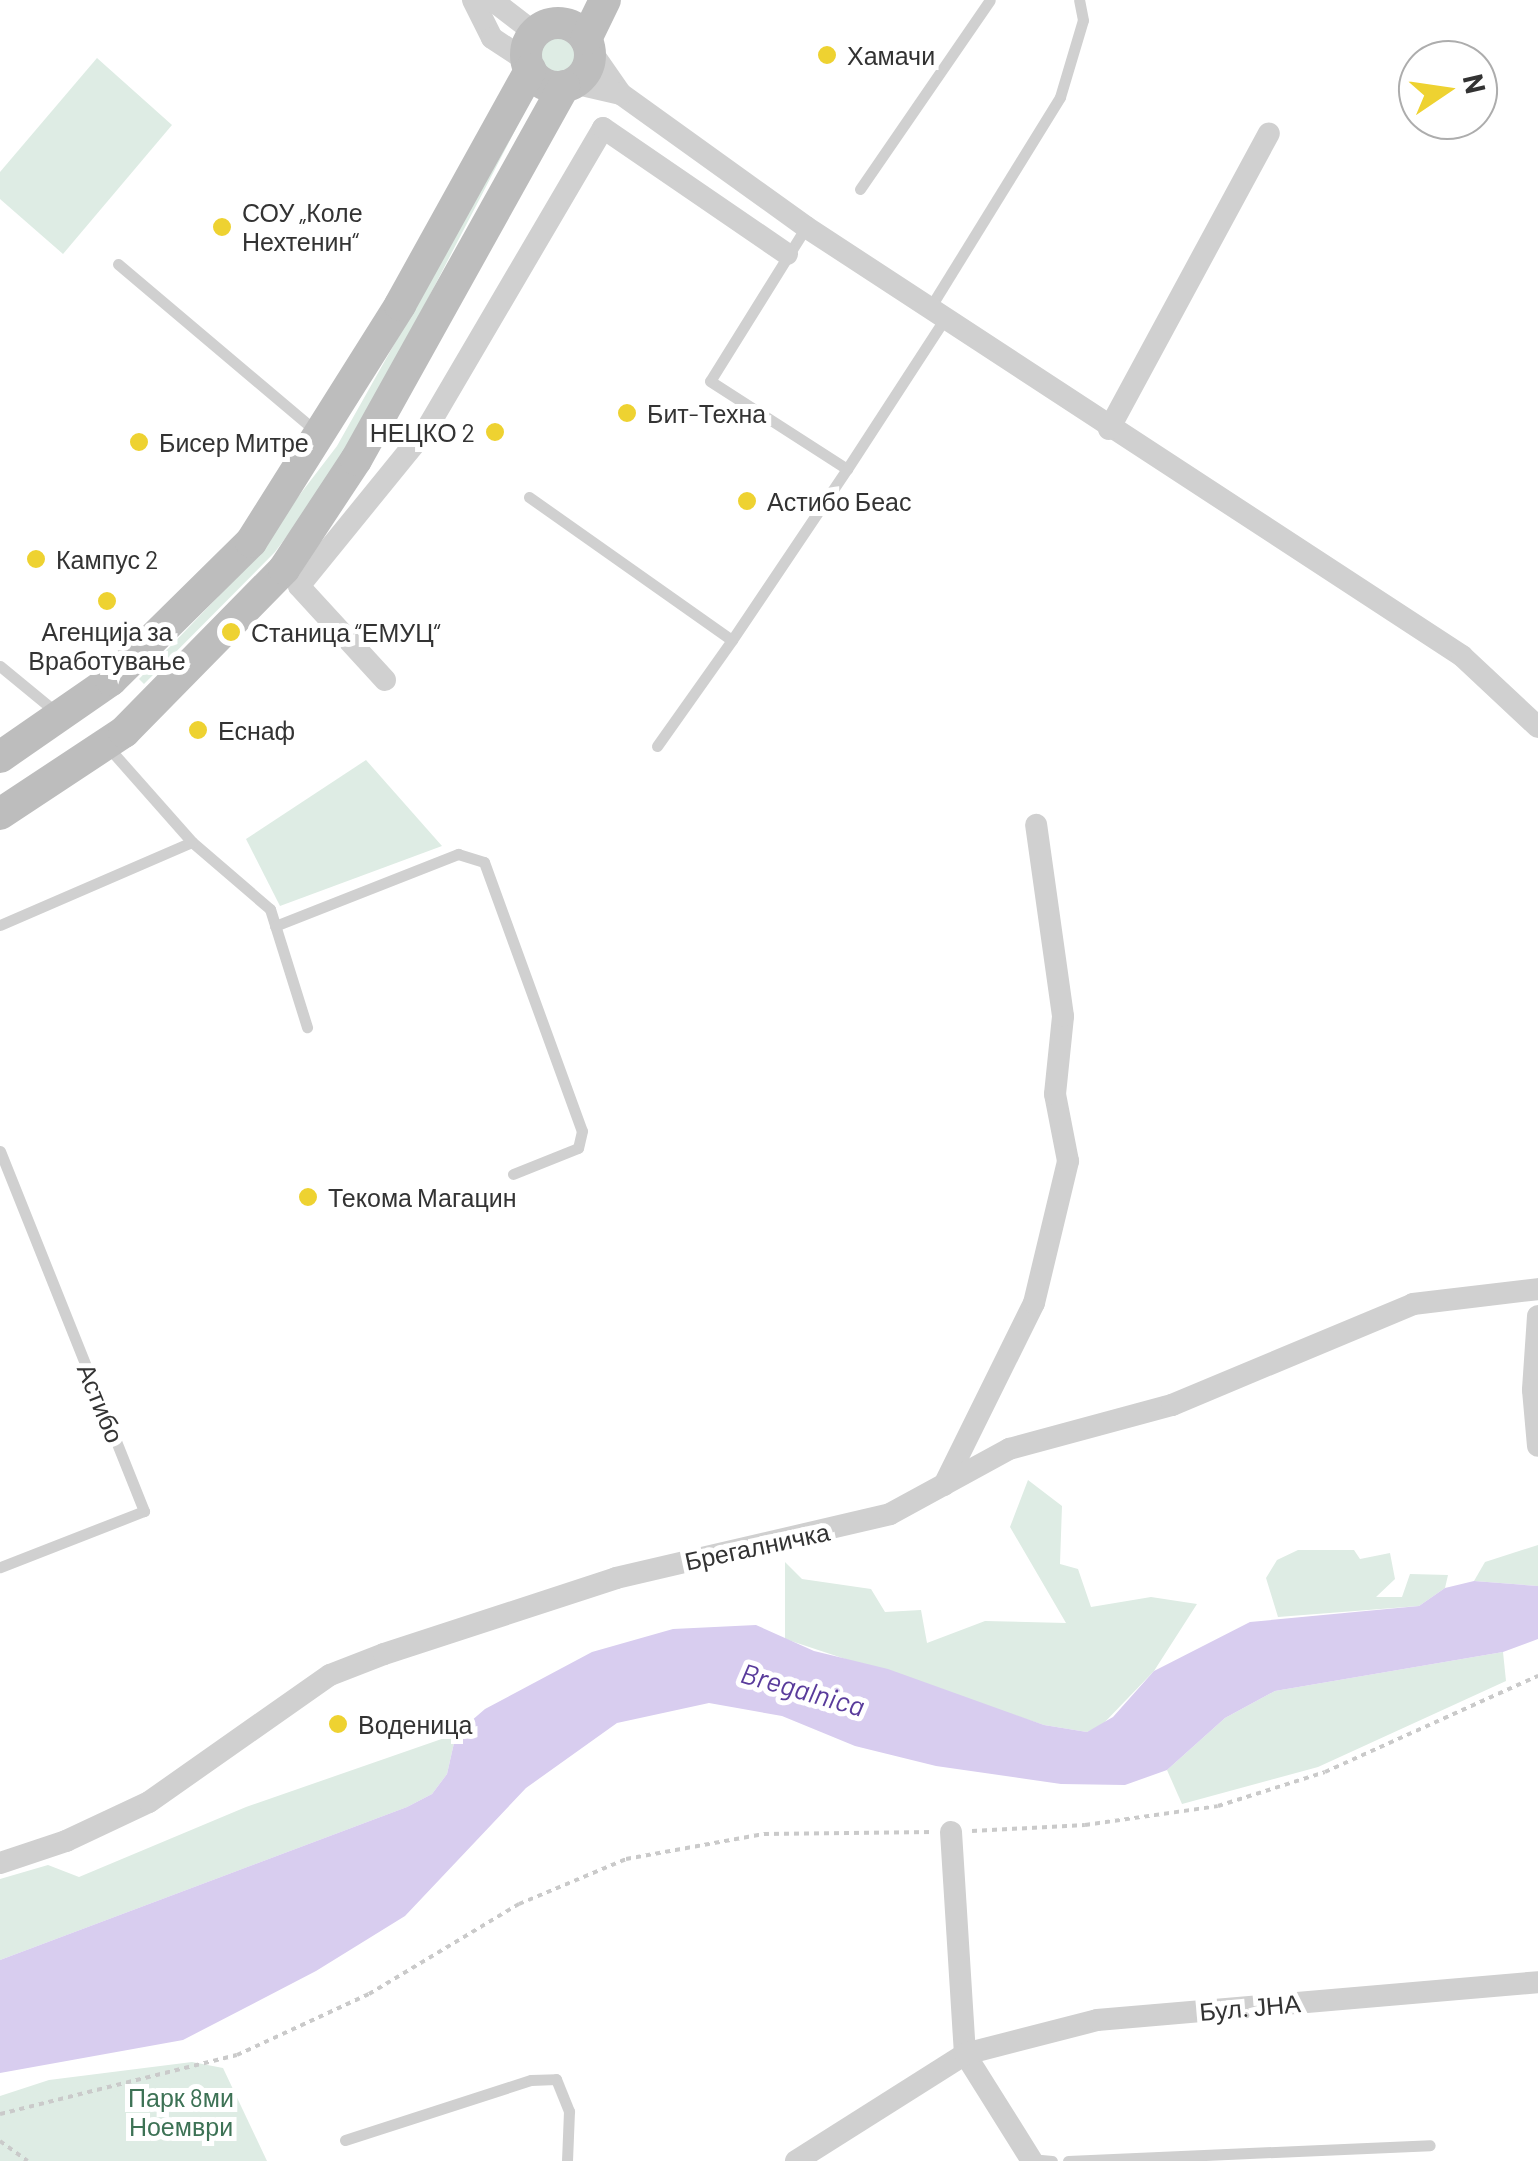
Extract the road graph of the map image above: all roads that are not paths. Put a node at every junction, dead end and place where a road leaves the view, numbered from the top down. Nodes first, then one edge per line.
1 (473, 0) edge
2 (492, 0) edge
3 (605, 0) edge
4 (990, 0) edge
5 (1079, 0) edge
6 (542, 37) edge
7 (588, 44) junction
8 (569, 84) junction
9 (621, 94) junction
10 (1270, 133) dead end
11 (860, 189) dead end
12 (806, 227) junction
13 (787, 254) junction
14 (118, 264) dead end
15 (936, 316) junction
16 (1109, 429) junction
17 (322, 435) junction
18 (847, 469) junction
19 (529, 497) dead end
20 (732, 640) junction
21 (0, 666) edge
22 (385, 680) dead end
23 (67, 710) junction
24 (1538, 727) edge
25 (105, 744) junction
26 (656, 746) dead end
27 (0, 757) edge
28 (0, 814) edge
29 (1036, 826) dead end
30 (192, 842) junction
31 (0, 924) edge
32 (275, 926) junction
33 (307, 1027) dead end
34 (0, 1151) edge
35 (512, 1174) dead end
36 (1538, 1288) edge
37 (1538, 1316) edge
38 (1538, 1446) edge
39 (942, 1488) junction
40 (0, 1567) edge
41 (951, 1832) road end
42 (0, 1863) edge
43 (1538, 1982) edge
44 (965, 2054) junction
45 (346, 2140) dead end
46 (1430, 2145) dead end
47 (1038, 2160) edge
48 (568, 2161) edge
49 (796, 2161) edge
50 (1068, 2161) edge

1 - 6 street
2 - 6 street
3 - 7 main road
4 - 11 lane
5 - 15 lane
6 - 7 main road
6 - 8 main road
6 - 17 main road
7 - 8 main road
7 - 9 street
8 - 9 street
8 - 25 main road
9 - 12 street
10 - 16 street
12 - 13 lane
12 - 15 street
13 - 18 lane
13 - 22 street
14 - 17 lane
15 - 16 street
15 - 18 lane
16 - 24 street
17 - 23 main road
18 - 20 lane
19 - 20 lane
20 - 26 lane
21 - 23 lane
23 - 25 main road
23 - 27 main road
25 - 28 main road
25 - 30 lane
29 - 39 street
30 - 31 lane
30 - 32 lane
32 - 33 lane
32 - 35 lane
34 - 40 lane, Астибо
36 - 39 street, Брегалничка
37 - 38 street
39 - 42 street, Брегалничка
41 - 44 street
43 - 44 street, Бул. ЈНА
44 - 47 street
44 - 49 street, Бул. ЈНА
45 - 48 lane
46 - 50 lane

